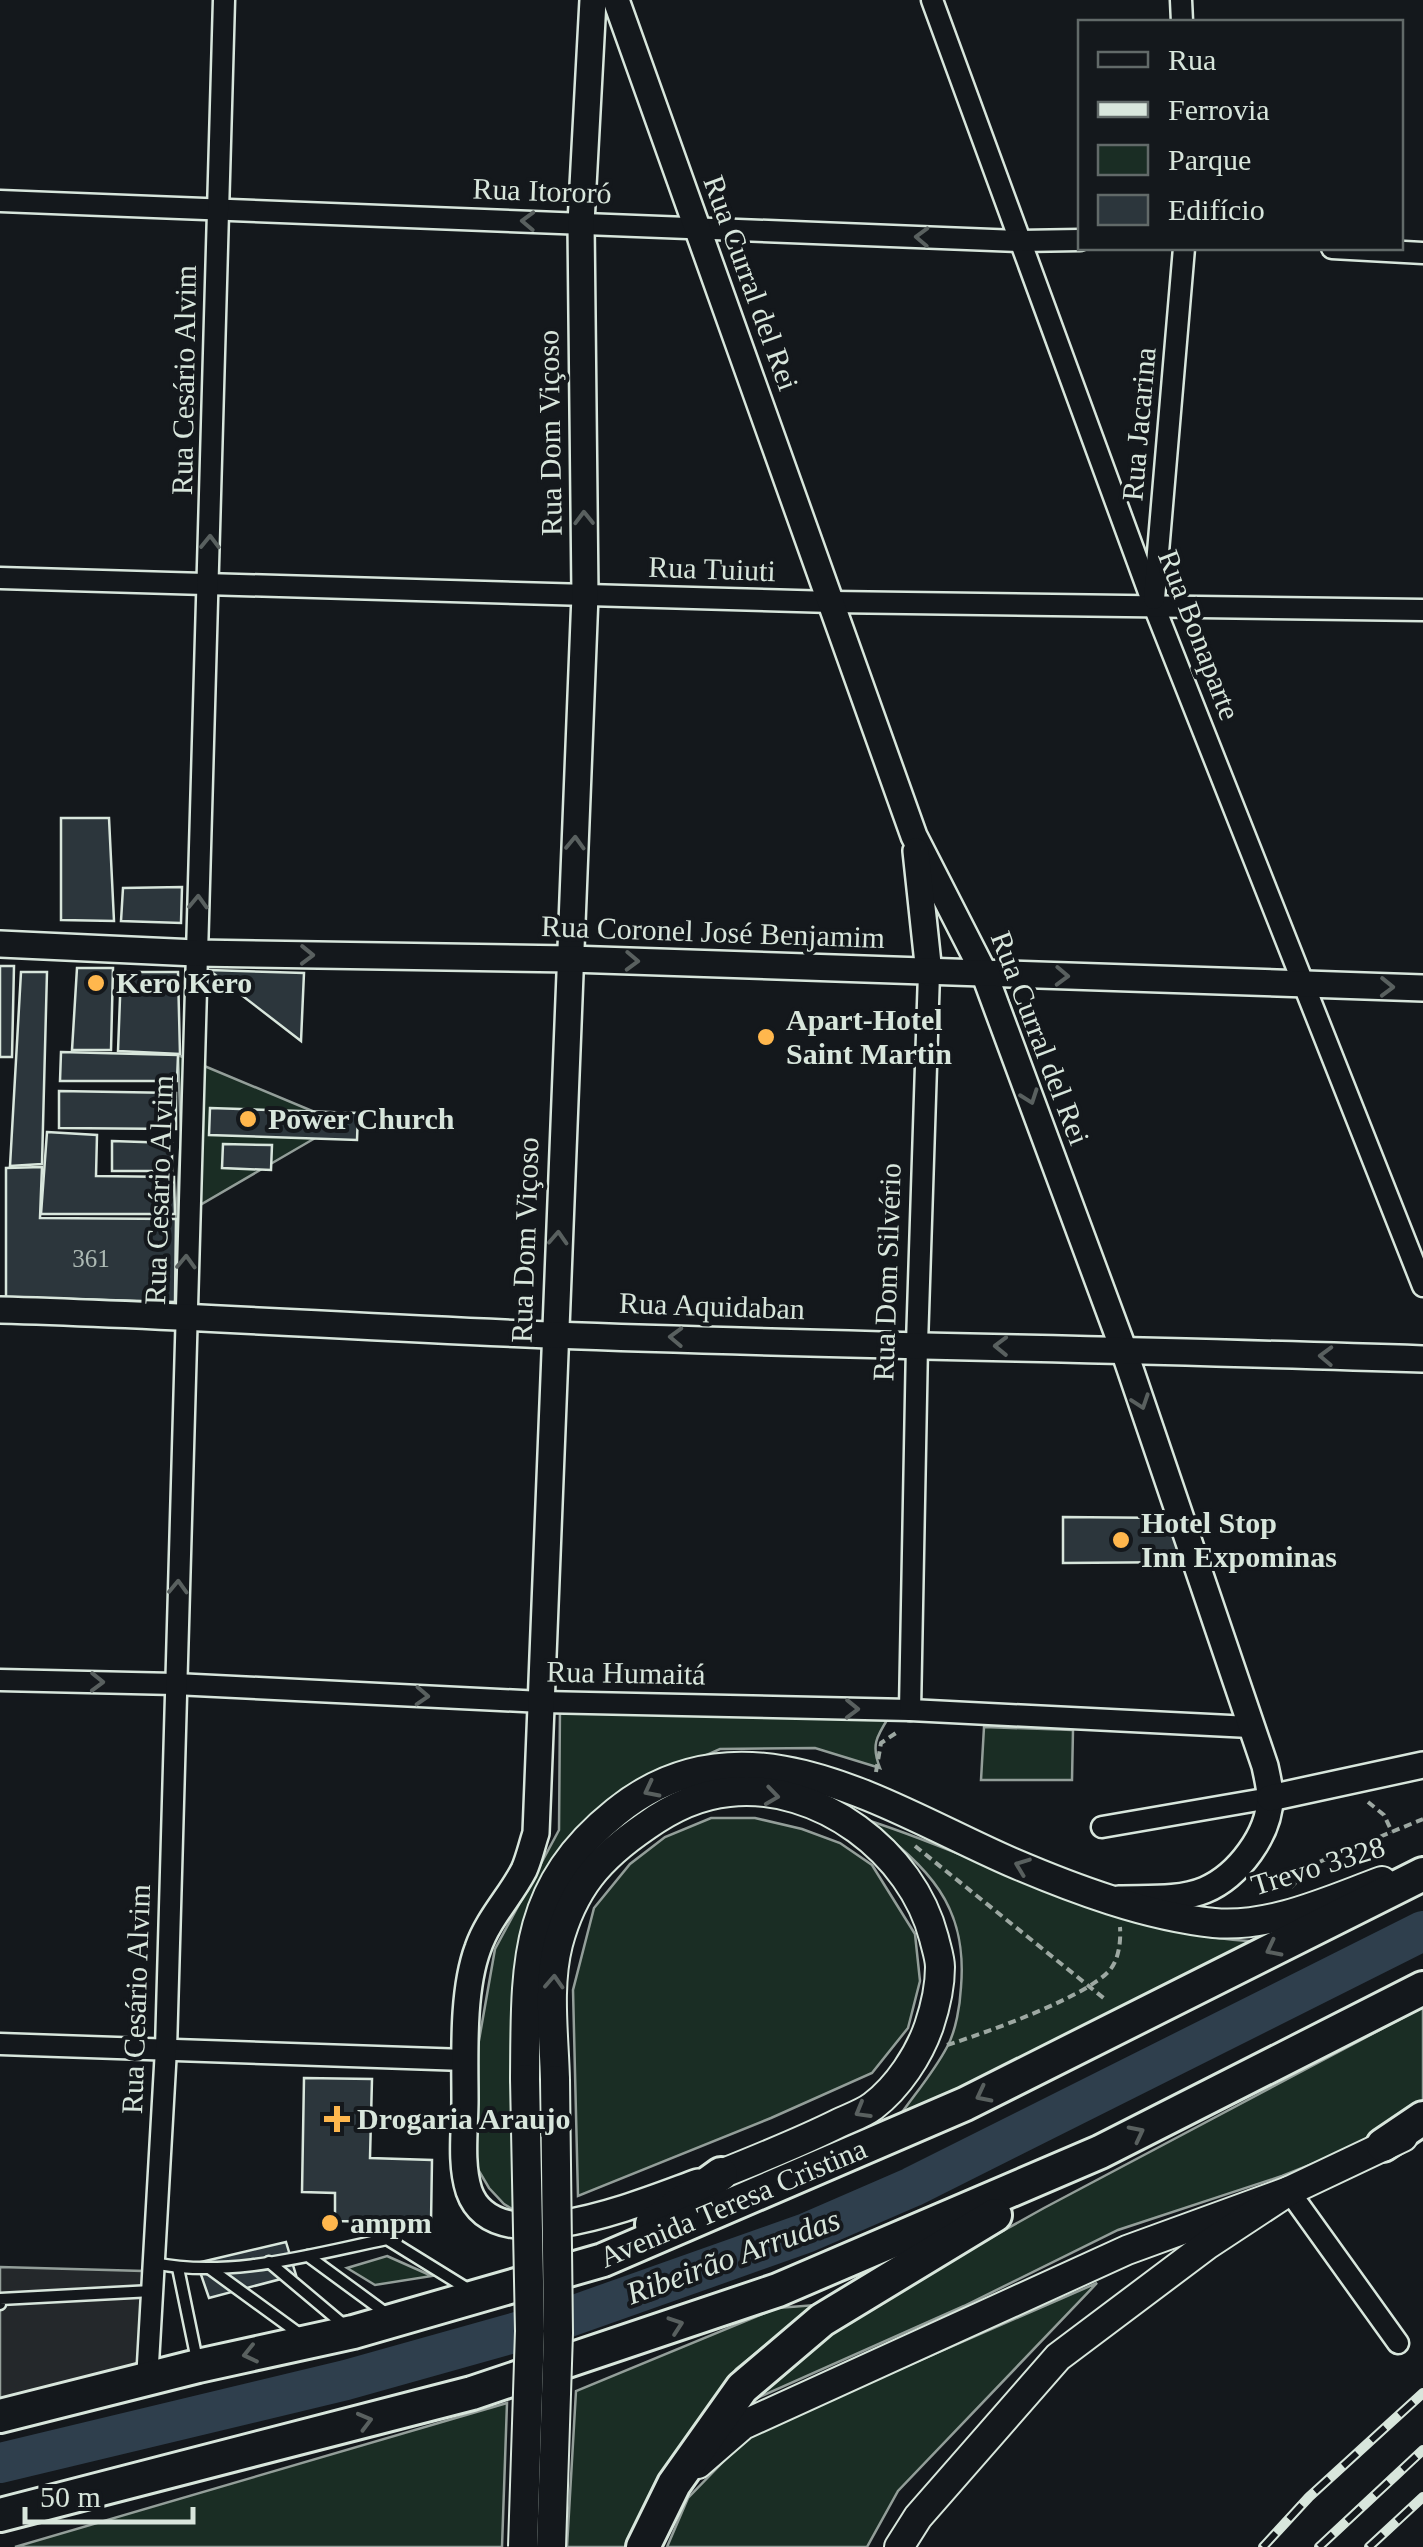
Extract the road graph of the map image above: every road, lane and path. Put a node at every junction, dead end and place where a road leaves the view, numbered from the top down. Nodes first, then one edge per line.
1 (224, 0) edge
2 (593, 0) edge
3 (616, 0) edge
4 (932, 0) edge
5 (0, 200) edge
6 (218, 208) junction
7 (581, 223) junction
8 (696, 228) junction
9 (1078, 240) edge
10 (1020, 241) junction
11 (1184, 250) edge
12 (1368, 250) edge
13 (1423, 253) edge
14 (0, 578) edge
15 (209, 586) junction
16 (584, 595) junction
17 (832, 602) junction
18 (1154, 606) junction
19 (1423, 610) edge
20 (914, 836) junction
21 (0, 944) edge
22 (196, 953) junction
23 (570, 959) junction
24 (929, 973) junction
25 (984, 973) junction
26 (1306, 986) junction
27 (1423, 988) edge
28 (1423, 1286) edge
29 (0, 1310) edge
30 (185, 1316) junction
31 (554, 1335) junction
32 (917, 1344) junction
33 (1123, 1348) junction
34 (1423, 1359) edge
35 (0, 1680) edge
36 (175, 1684) junction
37 (542, 1702) junction
38 (910, 1710) junction
39 (1250, 1728) junction
40 (1423, 1765) edge
41 (869, 1795) junction
42 (1270, 1798) junction
43 (1384, 1815) dead end
44 (1423, 1819) edge
45 (1102, 1827) dead end
46 (1392, 1832) junction
47 (914, 1846) dead end
48 (1314, 1864) dead end
49 (1423, 1870) edge
50 (1116, 1908) junction
51 (1088, 1986) junction
52 (1423, 1988) edge
53 (1132, 2020) junction
54 (0, 2044) edge
55 (923, 2044) junction
56 (166, 2049) junction
57 (465, 2060) junction
58 (1423, 2118) edge
59 (1423, 2128) edge
60 (1382, 2145) junction
61 (1100, 2152) junction
62 (722, 2174) junction
63 (1289, 2191) junction
64 (307, 2256) junction
65 (604, 2260) junction
66 (269, 2262) junction
67 (154, 2263) junction
68 (178, 2268) junction
69 (208, 2268) junction
70 (153, 2291) junction
71 (480, 2297) junction
72 (0, 2304) edge
73 (396, 2320) junction
74 (353, 2332) junction
75 (310, 2341) junction
76 (1398, 2343) dead end
77 (198, 2366) junction
78 (147, 2380) junction
79 (0, 2416) edge
80 (674, 2484) junction
81 (0, 2516) edge
82 (523, 2547) edge
83 (551, 2547) edge
84 (644, 2547) edge
85 (899, 2547) edge

1 - 6 street, Rua Cesário Alvim
2 - 7 street, Rua Dom Viçoso
3 - 8 street, Rua Curral del Rei
4 - 10 street, Rua Bonaparte
5 - 6 street, Rua Itororó
7 -> 6 street, Rua Itororó
15 -> 6 street, Rua Cesário Alvim
7 - 8 street, Rua Itororó
16 -> 7 street, Rua Dom Viçoso
10 -> 8 street, Rua Itororó
8 - 17 street, Rua Curral del Rei
9 - 10 street, Rua Itororó
10 - 18 street, Rua Bonaparte
11 - 18 street, Rua Jacarina
12 - 13 street
14 - 15 street, Rua Tuiuti
15 - 16 street, Rua Tuiuti
22 -> 15 street, Rua Cesário Alvim
16 - 17 street, Rua Tuiuti
23 -> 16 street, Rua Dom Viçoso
17 - 18 street, Rua Tuiuti
17 - 20 street, Rua Curral del Rei
18 - 19 street, Rua Tuiuti
18 - 26 street, Rua Bonaparte
20 - 24 street, Rua Dom Silvério
20 - 25 street, Rua Curral del Rei
21 - 22 street, Rua Coronel José Benjamim
22 -> 23 street, Rua Coronel José Benjamim
30 -> 22 street, Rua Cesário Alvim
23 -> 24 street, Rua Coronel José Benjamim
31 -> 23 street, Rua Dom Viçoso
24 - 25 street, Rua Coronel José Benjamim
24 - 32 street, Rua Dom Silvério
25 -> 26 street, Rua Coronel José Benjamim
25 -> 33 street, Rua Curral del Rei
26 -> 27 street, Rua Coronel José Benjamim
26 - 28 street, Rua Bonaparte
29 - 30 street, Rua Aquidaban
30 - 31 street, Rua Aquidaban
36 -> 30 street, Rua Cesário Alvim
32 -> 31 street, Rua Aquidaban
31 - 37 street, Rua Dom Viçoso
33 -> 32 street, Rua Aquidaban
32 - 38 street, Rua Dom Silvério
34 -> 33 street, Rua Aquidaban
33 -> 39 street, Rua Curral del Rei
35 -> 36 street, Rua Humaitá
36 -> 37 street, Rua Humaitá
36 - 56 street, Rua Cesário Alvim
37 -> 38 street, Rua Humaitá
37 - 57 street, Rua Dom Viçoso
38 - 39 street, Rua Humaitá
38 - 41 path
39 - 42 street, Rua Curral del Rei
40 - 42 street
50 -> 41 main road, Trevo 3328
41 -> 82 main road, Trevo 3328, bridge
42 - 45 street
42 - 50 street
43 - 46 path
44 - 46 path
46 - 48 path
47 - 51 path
49 - 50 main road, Trevo 3328
49 -> 53 highway, Avenida Teresa Cristina
50 - 51 path
51 - 53 path
51 - 55 path
61 -> 52 highway
53 -> 65 highway, Avenida Teresa Cristina
54 - 56 street
55 -> 62 main road
83 -> 55 main road, bridge
56 - 57 street
56 - 67 street, Rua Cesário Alvim
57 - 62 street, Rua Dom Viçoso
58 - 60 highway
59 - 60 main road
60 - 63 main road
61 - 80 highway
81 -> 61 highway
62 - 65 highway
63 - 76 street
63 - 80 main road
63 - 85 main road
64 - 66 lane
64 - 71 lane
64 - 73 lane
65 - 71 highway, Avenida Teresa Cristina
66 - 69 lane
66 - 74 lane
67 - 68 lane
67 - 70 street, Rua Cesário Alvim
68 - 69 lane
68 - 77 lane
69 - 75 lane
70 - 72 lane
70 - 78 street, Rua Cesário Alvim
71 - 73 highway, Avenida Teresa Cristina
73 - 74 highway, Avenida Teresa Cristina
74 - 75 highway, Avenida Teresa Cristina
75 -> 77 highway, Avenida Teresa Cristina
77 - 78 highway, Avenida Teresa Cristina
78 - 79 highway, Avenida Teresa Cristina
80 - 84 highway

